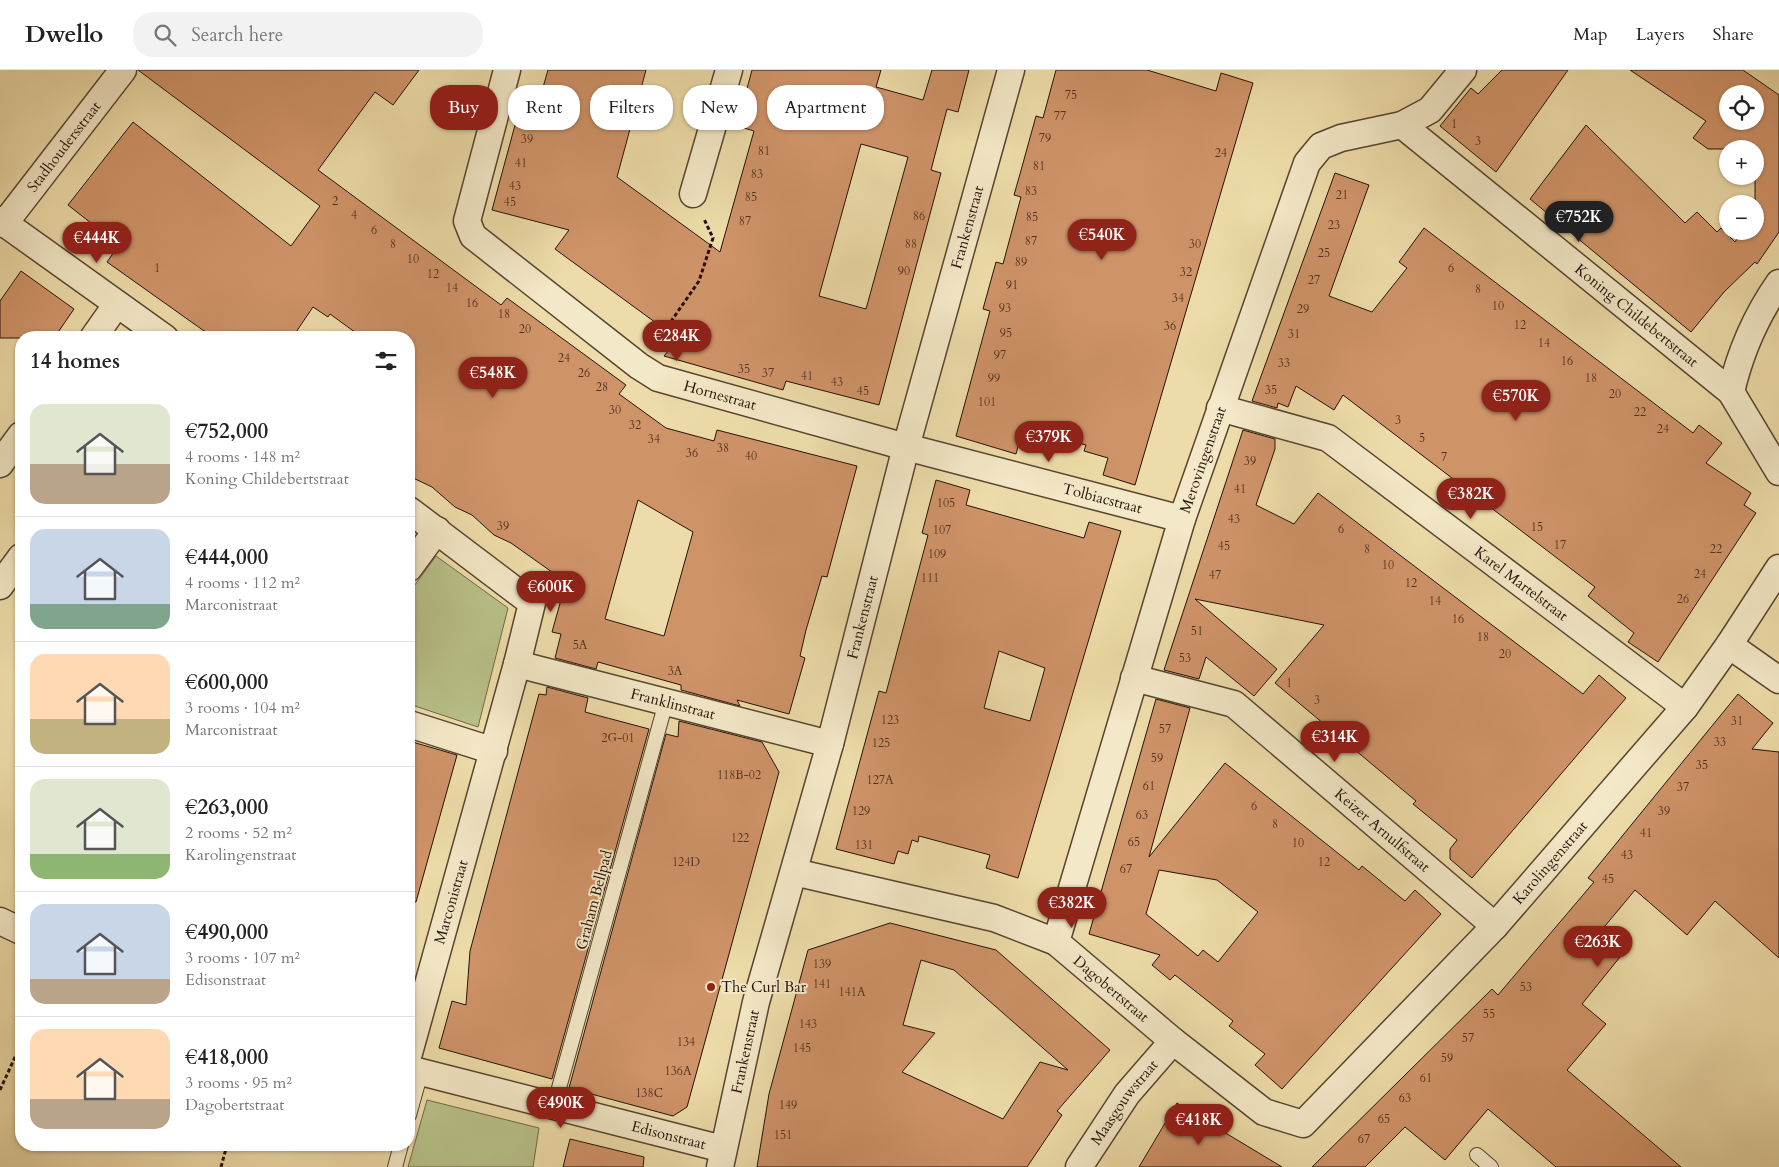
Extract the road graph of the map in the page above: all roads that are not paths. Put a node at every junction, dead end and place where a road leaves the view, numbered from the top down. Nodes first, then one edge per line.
1 (123, 70) edge
2 (507, 70) edge
3 (728, 70) edge
4 (1011, 70) edge
5 (1463, 70) edge
6 (1402, 125) junction
7 (693, 194) road end
8 (2, 222) edge
9 (1779, 283) edge
10 (117, 304) junction
11 (98, 331) edge
12 (156, 331) edge
13 (1731, 392) junction
14 (1220, 408) junction
15 (15, 443) edge
16 (906, 447) junction
17 (0, 464) edge
18 (1779, 472) edge
19 (415, 514) edge
20 (1182, 519) junction
21 (437, 530) junction
22 (415, 560) edge
23 (15, 565) edge
24 (1779, 568) edge
25 (0, 586) edge
26 (1729, 645) junction
27 (517, 664) junction
28 (1134, 678) junction
29 (1779, 680) edge
30 (666, 702) junction
31 (1685, 707) junction
32 (415, 726) edge
33 (830, 744) junction
34 (494, 751) junction
35 (794, 872) junction
36 (0, 921) edge
37 (1495, 926) junction
38 (15, 928) edge
39 (1056, 942) junction
40 (1173, 1041) junction
41 (415, 1057) edge
42 (415, 1066) edge
43 (554, 1106) junction
44 (1290, 1122) joint
45 (398, 1151) edge
46 (1477, 1155) dead end
47 (722, 1158) edge
48 (394, 1167) edge
49 (1079, 1167) edge
50 (1491, 1167) edge

1 - 8 street, Stadhoudersstraat
2 - 16 street, Hornestraat
3 - 7 street
4 - 16 street, Frankenstraat
5 - 6 street, Merovingenstraat
6 - 13 street, Koning Childebertstraat
6 - 14 street, Merovingenstraat
8 - 10 street
9 - 13 street
10 - 11 street
10 - 12 street
13 - 18 street
14 - 20 street, Merovingenstraat
14 - 31 street, Karel Martelstraat
15 - 17 street
16 - 20 street, Tolbiacstraat
16 - 33 street, Frankenstraat
19 - 21 street, Marconistraat
20 - 28 street, Merovingenstraat
21 - 22 street
21 - 27 street, Marconistraat
23 - 25 street
24 - 26 street, Karolingenstraat
26 - 29 street
26 - 31 street, Karolingenstraat
27 - 30 street, Franklinstraat
27 - 34 street, Marconistraat
28 - 37 street, Keizer Arnulfstraat
28 - 39 street, Merovingenstraat
30 - 33 street, Franklinstraat
30 - 43 lane, Graham Bellpad
31 - 37 street, Karolingenstraat
32 - 34 street
33 - 35 street, Frankenstraat
34 - 41 street, Marconistraat
35 - 39 street, Dagobertstraat
35 - 47 street, Frankenstraat
36 - 38 street
37 - 44 street, Karolingenstraat
39 - 40 street, Dagobertstraat
40 - 44 street, Dagobertstraat
40 - 49 street, Maasgouwstraat
42 - 43 street, Edisonstraat
43 - 47 street, Edisonstraat
45 - 48 lane
46 - 50 lane

